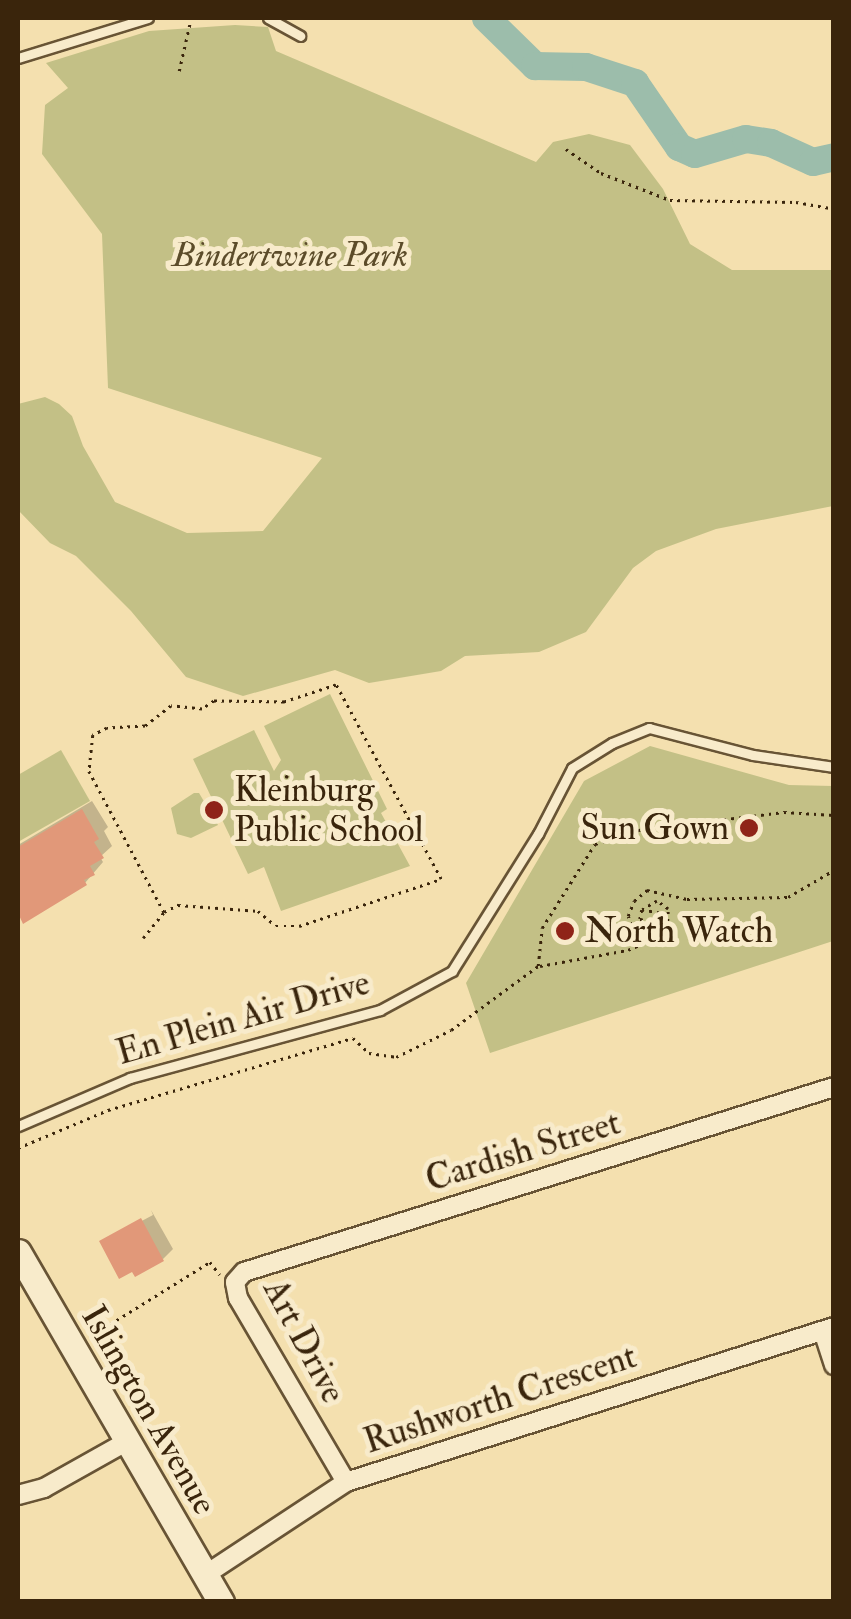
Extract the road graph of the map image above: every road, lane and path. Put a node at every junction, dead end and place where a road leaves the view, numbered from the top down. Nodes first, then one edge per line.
1 (148, 18) edge
2 (191, 18) edge
3 (268, 18) edge
4 (300, 36) dead end
5 (18, 58) edge
6 (180, 72) dead end
7 (566, 148) dead end
8 (834, 209) edge
9 (834, 766) edge
10 (834, 870) edge
11 (642, 910) junction
12 (164, 912) junction
13 (656, 922) junction
14 (142, 938) dead end
15 (538, 966) dead end
16 (834, 1088) edge
17 (18, 1126) edge
18 (18, 1252) edge
19 (236, 1282) junction
20 (828, 1329) edge
21 (71, 1348) junction
22 (834, 1364) edge
23 (126, 1442) junction
24 (346, 1482) junction
25 (18, 1495) edge
26 (205, 1575) junction
27 (222, 1602) edge

1 - 5 lane
2 - 6 path
3 - 4 lane
7 - 8 path
9 - 17 lane, En Plein Air Drive
10 - 13 path
11 - 13 path
11 - 13 path
11 - 15 path
12 - 12 path
12 - 14 path
16 - 19 street, Cardish Street
18 - 21 street, Islington Avenue
19 - 21 path
19 - 24 street, Art Drive
20 - 22 street
20 - 24 street, Rushworth Crescent
21 - 23 street, Islington Avenue
23 - 25 street
23 - 26 street, Islington Avenue
24 - 26 street, Rushworth Crescent
26 - 27 street, Islington Avenue

